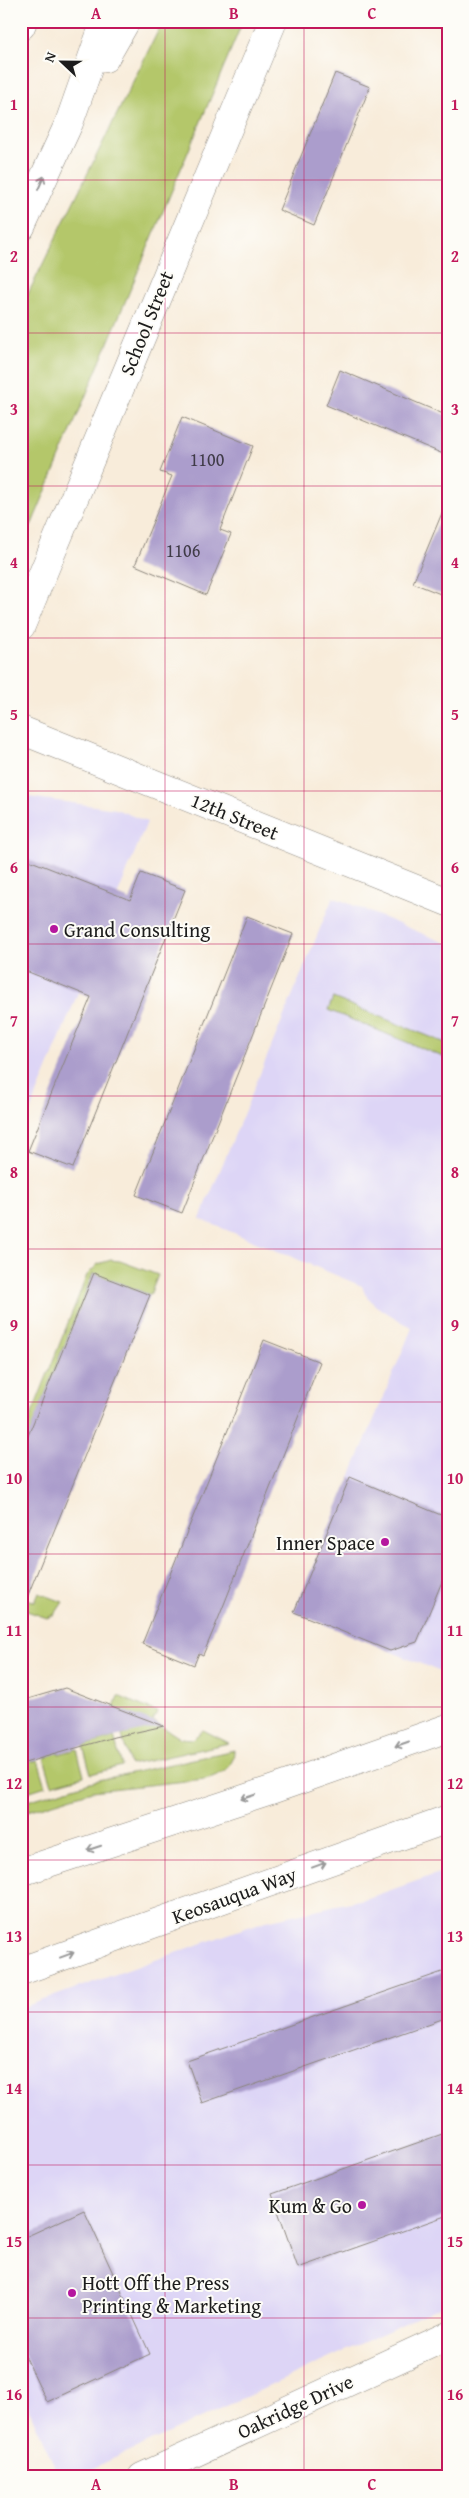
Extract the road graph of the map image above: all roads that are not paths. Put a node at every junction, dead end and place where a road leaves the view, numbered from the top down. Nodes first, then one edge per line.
1 (23, 21) edge
2 (105, 21) edge
3 (126, 21) edge
4 (273, 21) edge
5 (21, 26) edge
6 (66, 129) junction
7 (21, 227) edge
8 (21, 626) edge
9 (21, 730) edge
10 (448, 902) edge
11 (448, 1728) edge
12 (448, 1819) edge
13 (21, 1872) edge
14 (21, 1971) edge
15 (448, 2336) edge
16 (142, 2477) edge

1 - 5 main road
2 - 6 main road
3 - 6 main road
4 - 8 main road, School Street
7 -> 6 main road
9 - 10 main road, 12th Street
11 -> 13 main road
14 -> 12 main road, Keosauqua Way
15 - 16 main road, Oakridge Drive

